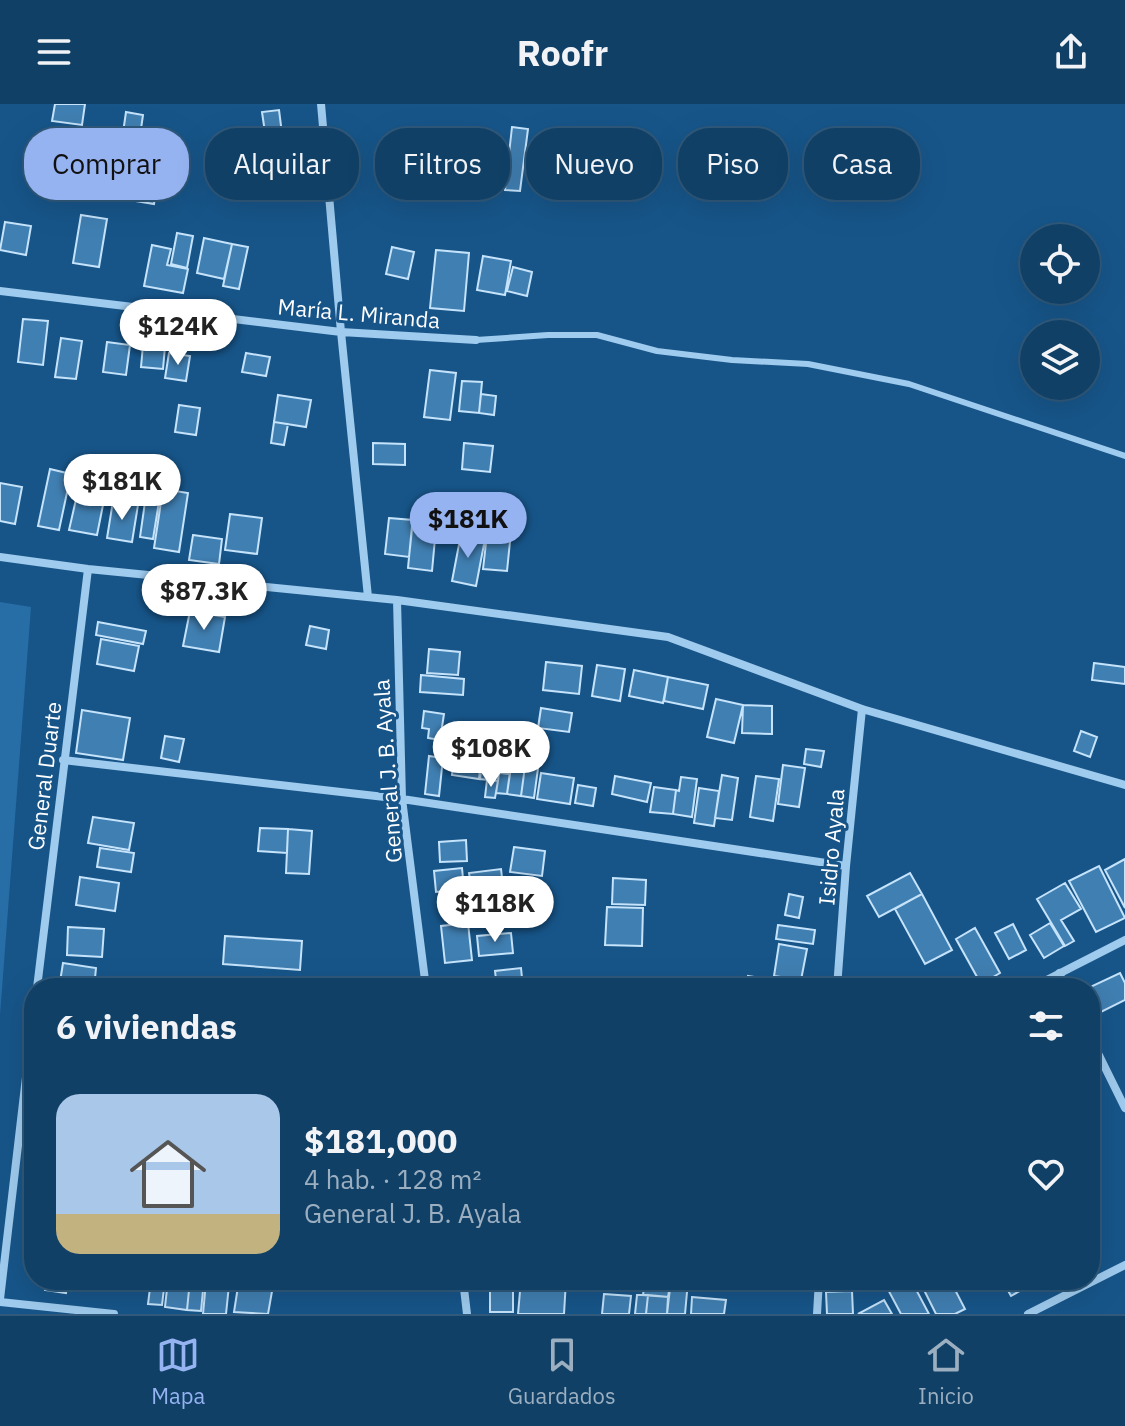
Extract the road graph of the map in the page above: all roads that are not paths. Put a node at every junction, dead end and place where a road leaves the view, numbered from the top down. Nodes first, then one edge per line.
1 (321, 104) edge
2 (0, 291) edge
3 (341, 332) junction
4 (476, 340) joint
5 (1125, 456) edge
6 (0, 557) edge
7 (88, 569) junction
8 (368, 597) junction
9 (397, 600) junction
10 (862, 709) junction
11 (63, 760) junction
12 (1125, 785) edge
13 (402, 799) junction
14 (846, 866) junction
15 (1125, 940) edge
16 (1059, 973) junction
17 (38, 978) edge
18 (425, 978) edge
19 (838, 978) edge
20 (1050, 978) edge
21 (1061, 978) edge
22 (1100, 1057) edge
23 (24, 1095) edge
24 (1125, 1108) edge
25 (1125, 1265) edge
26 (1100, 1278) edge
27 (464, 1290) edge
28 (818, 1290) edge
29 (1076, 1290) edge
30 (0, 1300) edge
31 (114, 1314) edge
32 (467, 1314) edge
33 (817, 1314) edge
34 (1028, 1314) edge

1 - 3 street
2 - 3 street, María L. Miranda
3 - 4 street, María L. Miranda
3 - 8 street
4 - 5 lane
6 - 7 street
7 - 8 street
7 - 11 street, General Duarte
8 - 9 street
9 - 10 street
9 - 13 street, General J. B. Ayala
10 - 12 street
10 - 14 street, Isidro Ayala
11 - 13 street
11 - 17 street, General Duarte
13 - 14 street
13 - 18 street, General J. B. Ayala
14 - 19 street, Isidro Ayala
15 - 16 street
16 - 20 street
16 - 21 street
22 - 24 street
23 - 30 street
25 - 26 street
27 - 32 street
28 - 33 street
29 - 34 street
30 - 31 street

